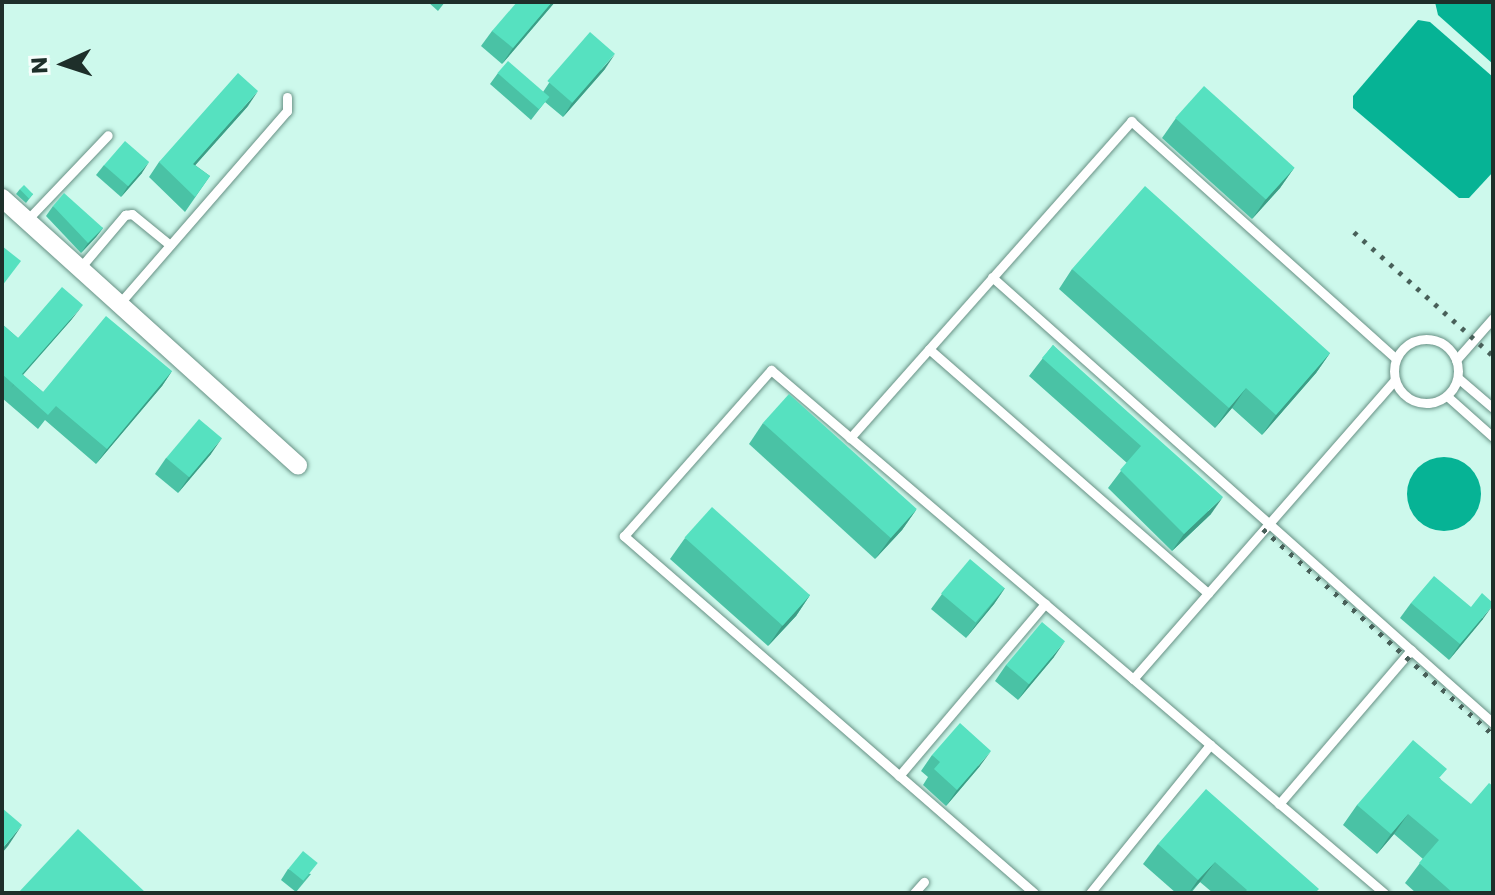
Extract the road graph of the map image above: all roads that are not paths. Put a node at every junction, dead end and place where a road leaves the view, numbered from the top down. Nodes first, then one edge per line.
1 (287, 97) dead end
2 (108, 135) dead end
3 (2, 198) edge
4 (27, 220) junction
5 (170, 245) junction
6 (80, 268) junction
7 (992, 277) junction
8 (119, 304) junction
9 (1493, 318) edge
10 (929, 349) junction
11 (1396, 359) junction
12 (1456, 360) junction
13 (1458, 378) junction
14 (1395, 380) junction
15 (1447, 396) junction
16 (1493, 408) edge
17 (1493, 437) edge
18 (850, 438) junction
19 (298, 465) dead end
20 (1269, 523) junction
21 (1208, 593) junction
22 (1045, 604) junction
23 (1411, 650) junction
24 (1133, 679) junction
25 (1493, 723) edge
26 (1210, 745) junction
27 (899, 776) junction
28 (1279, 804) junction
29 (924, 882) dead end
30 (914, 893) edge
31 (1034, 893) edge
32 (1090, 893) edge
33 (1384, 893) edge

1 - 5 lane
2 - 4 lane
3 - 4 street
4 - 6 street
5 - 6 lane
5 - 8 lane
6 - 8 street
7 - 10 lane
7 - 11 lane
7 - 20 lane
8 - 19 street
9 - 12 lane
10 - 18 lane
10 - 21 lane
11 - 12 lane
11 - 14 lane
12 - 13 lane
13 - 15 lane
13 - 16 lane
14 - 15 lane
14 - 20 lane
15 - 17 lane
18 - 22 lane
18 - 27 lane
20 - 21 lane
20 - 23 lane
21 - 24 lane
22 - 24 lane
22 - 27 lane
23 - 25 lane
23 - 28 lane
24 - 26 lane
26 - 28 lane
26 - 32 lane
27 - 31 lane
28 - 33 lane
29 - 30 lane

